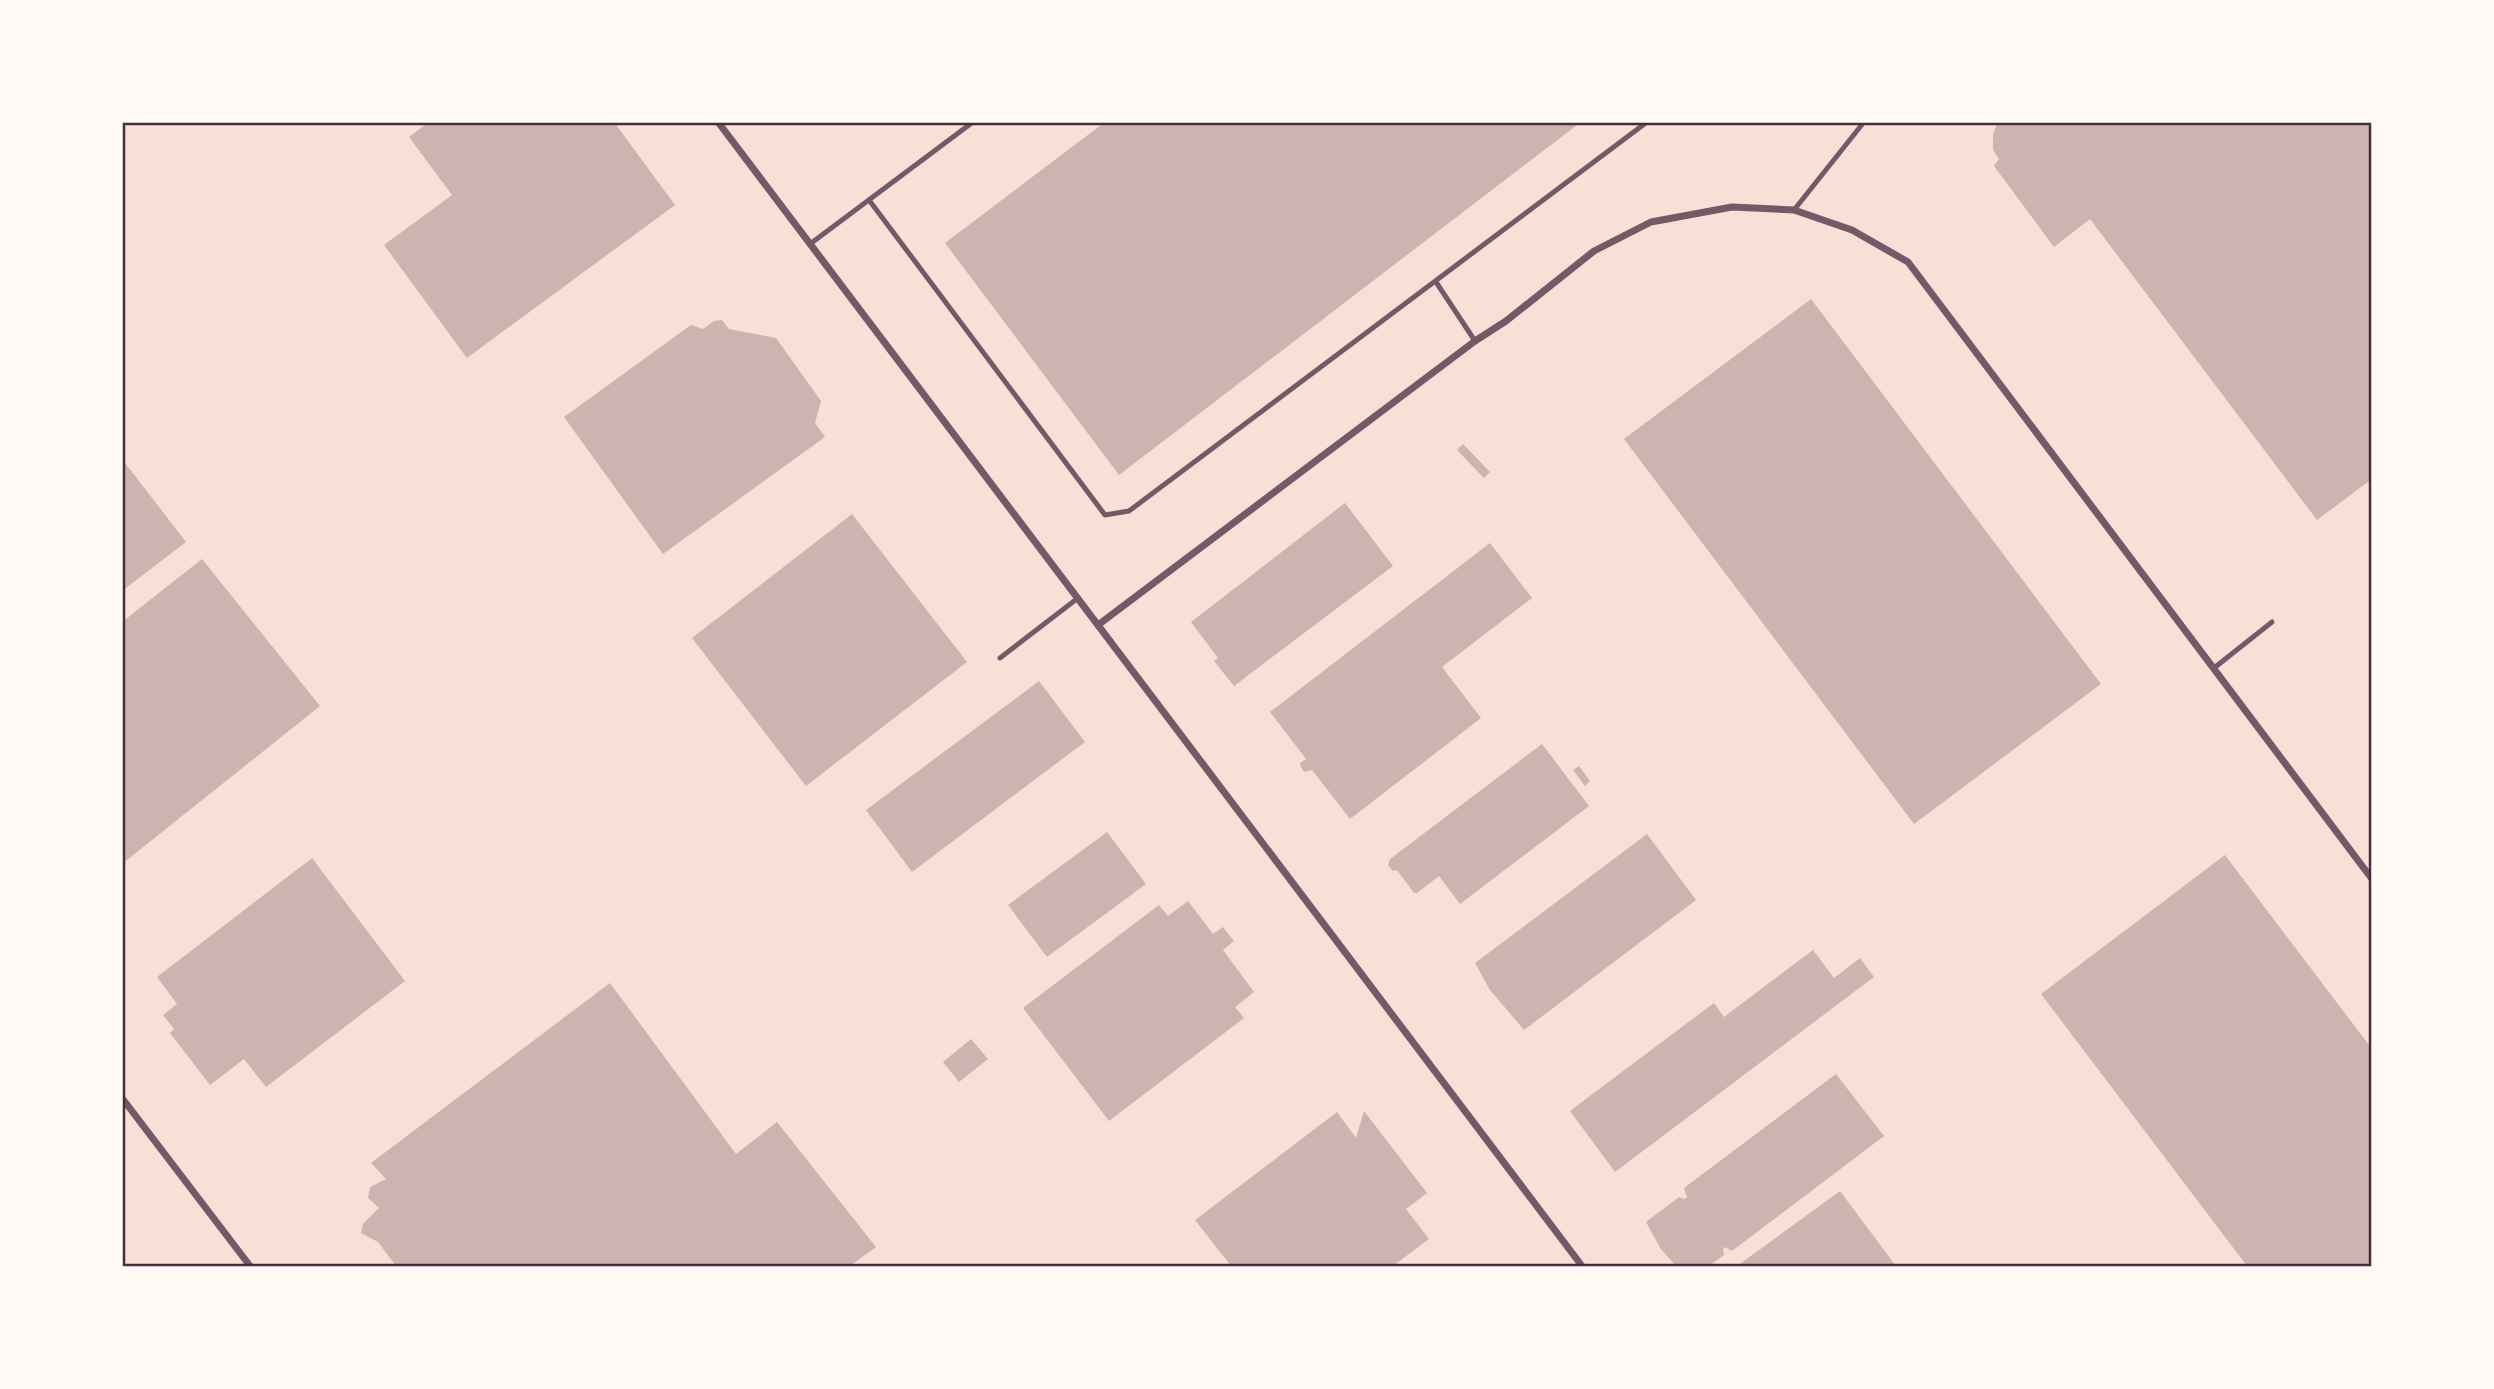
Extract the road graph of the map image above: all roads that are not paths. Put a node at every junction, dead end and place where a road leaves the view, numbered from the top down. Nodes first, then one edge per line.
1 (718, 122) edge
2 (972, 122) edge
3 (1647, 122) edge
4 (1864, 122) edge
5 (869, 200) junction
6 (1794, 210) junction
7 (810, 244) junction
8 (1436, 282) junction
9 (1475, 341) junction
10 (1078, 597) junction
11 (2272, 622) dead end
12 (1098, 625) junction
13 (1000, 657) dead end
14 (2214, 668) junction
15 (2371, 879) edge
16 (122, 1098) edge
17 (250, 1266) edge
18 (1582, 1266) edge

1 - 7 street
2 - 5 lane
3 - 8 lane
4 - 6 lane
5 - 7 lane
5 - 8 lane
6 - 9 street
6 - 14 street
7 - 10 street
8 - 9 lane
9 - 12 street
10 - 12 street
10 - 13 lane
11 - 14 lane
12 - 18 street
14 - 15 street
16 - 17 street

